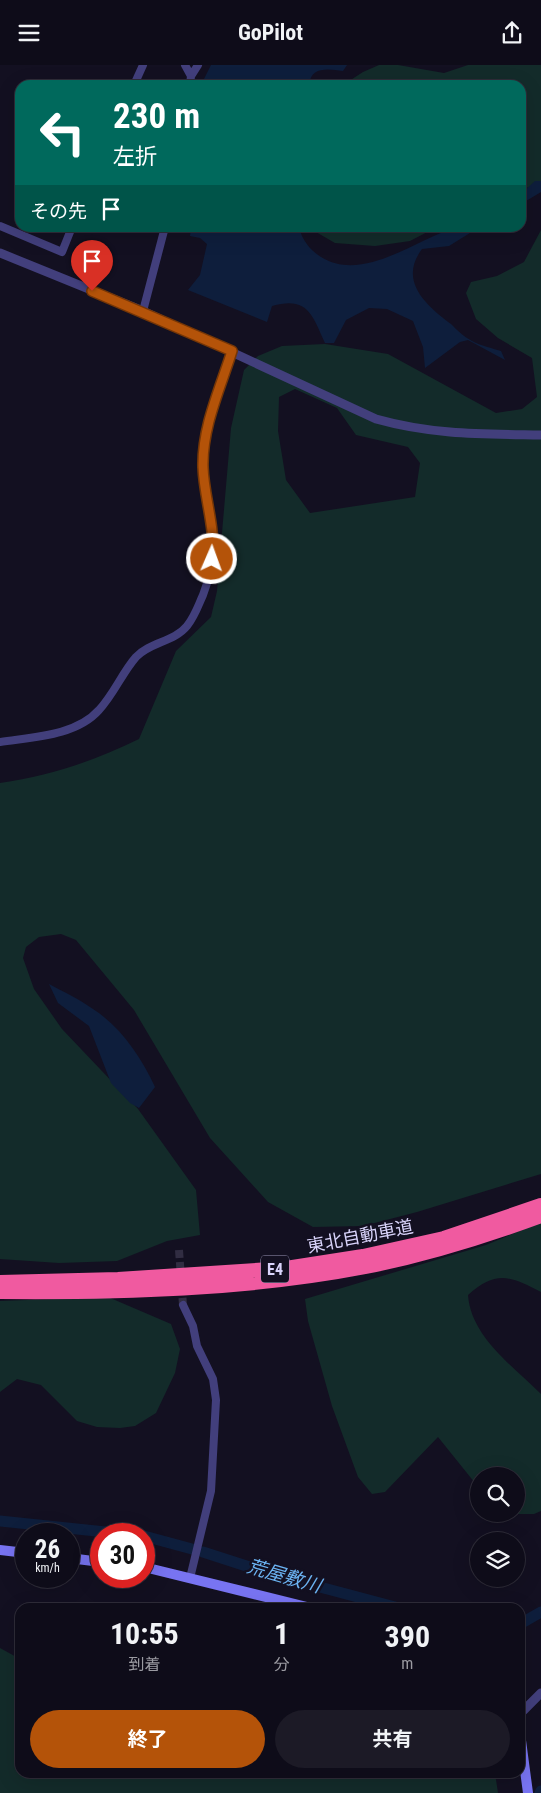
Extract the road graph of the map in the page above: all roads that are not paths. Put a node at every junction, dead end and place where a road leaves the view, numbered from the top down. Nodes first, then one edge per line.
1 (143, 65) edge
2 (185, 65) edge
3 (198, 65) edge
4 (191, 76) junction
5 (136, 80) edge
6 (191, 80) edge
7 (0, 226) edge
8 (70, 232) edge
9 (164, 232) edge
10 (0, 253) edge
11 (143, 311) junction
12 (232, 351) junction
13 (541, 435) edge
14 (0, 742) edge
15 (541, 1205) edge
16 (541, 1216) edge
17 (2, 1290) edge
18 (183, 1305) tunnel mouth
19 (0, 1550) edge
20 (15, 1552) edge
21 (155, 1570) edge
22 (190, 1578) junction
23 (291, 1603) edge
24 (541, 1693) edge
25 (525, 1709) edge
26 (525, 1770) edge
27 (528, 1793) edge

1 - 5 street
2 - 4 street
3 - 4 street
4 - 6 street
7 - 8 street
9 - 11 street
10 - 11 street
11 - 12 street
12 - 13 street
12 - 14 street
15 - 17 highway, 東北自動車道 / E4
16 - 17 highway, 東北自動車道 / E4
18 - 22 street
19 - 20 main road
21 - 22 main road
22 - 23 main road
24 - 25 street
26 - 27 main road

